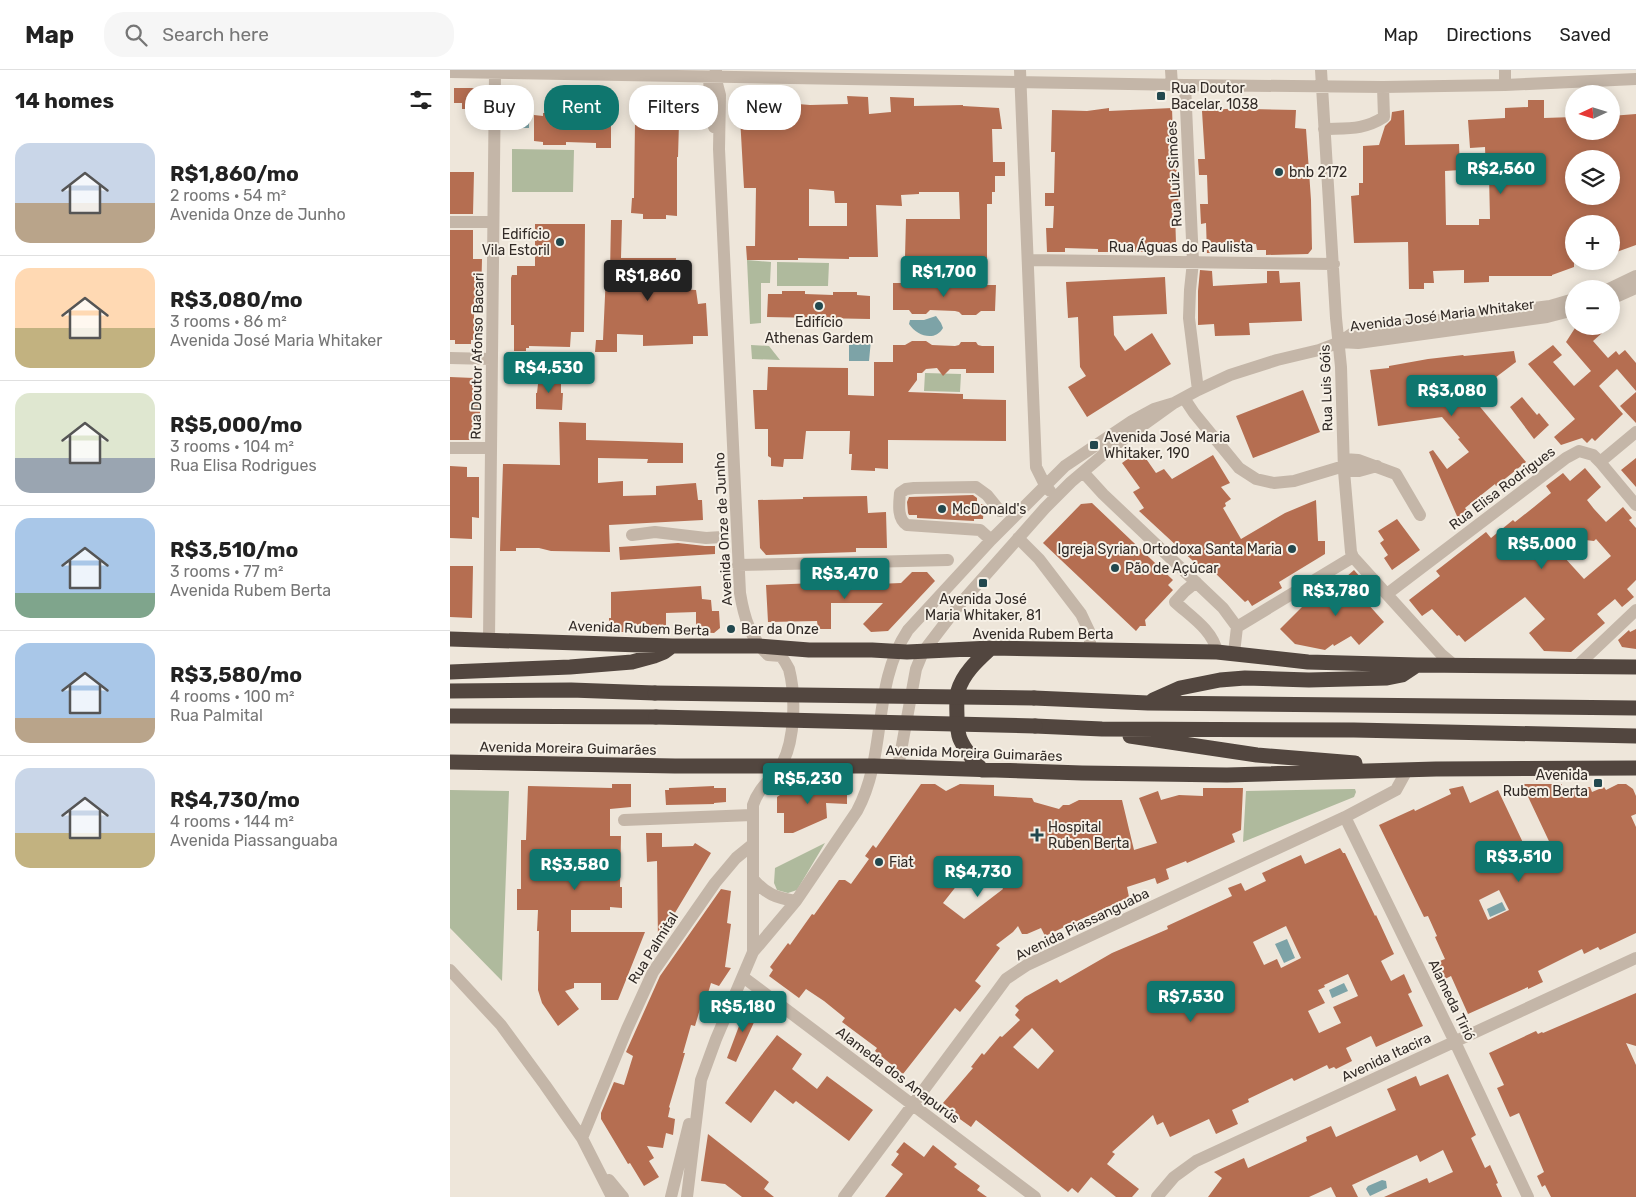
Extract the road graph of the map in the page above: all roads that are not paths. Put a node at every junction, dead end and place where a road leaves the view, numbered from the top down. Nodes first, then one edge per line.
1 (1171, 70) edge
2 (1321, 70) edge
3 (1505, 70) edge
4 (450, 72) edge
5 (600, 72) edge
6 (494, 73) junction
7 (713, 74) edge
8 (850, 74) edge
9 (1020, 76) edge
10 (1636, 79) edge
11 (1179, 85) junction
12 (1505, 85) junction
13 (1322, 86) junction
14 (1383, 87) junction
15 (1324, 129) junction
16 (450, 222) edge
17 (493, 222) junction
18 (1028, 260) junction
19 (1194, 262) junction
20 (1334, 264) junction
21 (1636, 276) edge
22 (1620, 284) edge
23 (1636, 288) edge
24 (1620, 295) edge
25 (1565, 302) edge
26 (1565, 312) edge
27 (1340, 342) junction
28 (450, 358) edge
29 (491, 359) junction
30 (1198, 390) junction
31 (1179, 400) junction
32 (1636, 432) edge
33 (450, 448) edge
34 (491, 448) junction
35 (1600, 462) junction
36 (1344, 466) junction
37 (1083, 472) junction
38 (1045, 485) junction
39 (1056, 497) junction
40 (1636, 505) edge
41 (1000, 511) dead end
42 (1420, 515) dead end
43 (632, 535) dead end
44 (722, 537) dead end
45 (1018, 538) junction
46 (990, 540) junction
47 (1353, 557) junction
48 (948, 560) dead end
49 (738, 565) junction
50 (1196, 582) junction
51 (1387, 594) junction
52 (1636, 610) edge
53 (1237, 627) junction
54 (450, 639) edge
55 (489, 639) junction
56 (672, 646) junction
57 (759, 646) junction
58 (991, 648) junction
59 (1090, 650) junction
60 (896, 651) junction
61 (923, 652) junction
62 (1217, 652) junction
63 (1234, 653) junction
64 (1417, 665) junction
65 (1454, 665) junction
66 (1577, 666) junction
67 (1636, 667) edge
68 (450, 672) edge
69 (450, 691) edge
70 (1148, 703) junction
71 (1636, 708) edge
72 (450, 716) edge
73 (1102, 729) junction
74 (1636, 736) edge
75 (450, 762) edge
76 (780, 766) junction
77 (874, 766) junction
78 (898, 767) junction
79 (1636, 768) edge
80 (1436, 769) junction
81 (982, 770) junction
82 (1407, 770) junction
83 (752, 815) junction
84 (1346, 817) junction
85 (624, 820) dead end
86 (752, 845) junction
87 (753, 879) junction
88 (796, 900) junction
89 (753, 952) junction
90 (1636, 958) edge
91 (450, 970) edge
92 (743, 977) junction
93 (1455, 1042) junction
94 (912, 1104) junction
95 (696, 1120) junction
96 (582, 1138) junction
97 (594, 1160) junction
98 (609, 1180) junction
99 (670, 1194) edge
100 (612, 1197) edge
101 (623, 1197) edge
102 (635, 1197) edge
103 (687, 1197) edge
104 (844, 1197) edge
105 (1035, 1197) edge
106 (1157, 1197) edge
107 (1528, 1197) edge

1 - 11 street, Rua Luiz Simões
2 - 13 street, Rua Luis Góis
3 - 12 street
4 - 6 street
5 - 6 street
5 - 7 street
6 - 17 street, Rua Doutor Afonso Bacari
7 - 8 street
7 - 49 street, Avenida Onze de Junho
8 - 9 street
9 - 11 street
9 - 18 street
10 - 12 street
11 - 13 street
11 - 19 street, Rua Luiz Simões
12 - 14 street
13 - 14 street
13 - 15 street, Rua Luis Góis
14 - 15 street
15 - 20 street, Rua Luis Góis
16 - 17 street
17 - 29 street, Rua Doutor Afonso Bacari
18 - 19 street, Rua Águas do Paulista
18 - 38 street
19 - 20 street, Rua Águas do Paulista
19 - 30 street, Rua Luiz Simões
20 - 27 street, Rua Luis Góis
21 - 22 street
23 - 24 street
25 - 27 street
26 - 27 street, Avenida José Maria Whitaker
27 - 30 street, Avenida José Maria Whitaker
27 - 36 street, Rua Luis Góis
28 - 29 street
29 - 34 street, Rua Doutor Afonso Bacari
30 - 31 street, Avenida José Maria Whitaker
31 - 36 street
31 - 37 street, Avenida José Maria Whitaker
31 - 38 street, Avenida José Maria Whitaker
32 - 35 street
33 - 34 street
34 - 55 street, Rua Doutor Afonso Bacari
35 - 40 street
35 - 51 street, Rua Elisa Rodrigues
36 - 42 street
36 - 47 street, Rua Luis Góis
37 - 39 street, Avenida José Maria Whitaker
37 - 50 street
38 - 39 street
38 - 46 street, Avenida José Maria Whitaker
39 - 45 street, Avenida José Maria Whitaker
41 - 46 street
43 - 44 street
45 - 59 street
45 - 61 street, Avenida José Maria Whitaker
46 - 60 street, Avenida José Maria Whitaker
47 - 51 street
47 - 53 street
48 - 49 street
49 - 57 street, Avenida Onze de Junho
50 - 53 street
50 - 62 street
51 - 65 street
52 - 66 street
53 - 63 street
54 - 55 highway, Avenida Rubem Berta
55 - 56 highway, Avenida Rubem Berta
56 - 57 highway, Avenida Rubem Berta
56 - 68 highway
57 - 60 highway, Avenida Rubem Berta
57 - 76 street
58 - 59 highway, Avenida Rubem Berta
58 - 61 highway, Avenida Rubem Berta
58 - 81 highway
59 - 62 highway, Avenida Rubem Berta
60 - 61 highway, Avenida Rubem Berta
60 - 77 street, Avenida José Maria Whitaker
61 - 78 street, Avenida José Maria Whitaker
62 - 63 highway, Avenida Rubem Berta
63 - 64 highway, Avenida Rubem Berta
64 - 65 highway, Avenida Rubem Berta
64 - 70 highway
65 - 66 highway, Avenida Rubem Berta
66 - 67 highway, Avenida Rubem Berta
69 - 70 highway, bridge
70 - 71 highway
72 - 73 highway, bridge
73 - 74 highway
73 - 80 highway
75 - 76 highway, Avenida Moreira Guimarães
76 - 77 highway, Avenida Moreira Guimarães
76 - 83 street
77 - 78 highway, Avenida Moreira Guimarães
77 - 88 street, Avenida José Maria Whitaker
78 - 81 highway, Avenida Moreira Guimarães
79 - 80 highway
80 - 82 highway, Avenida Moreira Guimarães
81 - 82 highway, Avenida Moreira Guimarães
82 - 84 street, Avenida Piassanguaba
83 - 85 street
83 - 86 street
84 - 93 street, Alameda Tirió
84 - 94 street, Avenida Piassanguaba
86 - 87 street
86 - 96 street, Rua Palmital
87 - 88 street
87 - 89 street
88 - 89 street, Avenida José Maria Whitaker
89 - 92 street
90 - 93 street, Avenida Itacira
91 - 96 street
92 - 94 street, Alameda dos Anapurús
92 - 95 street
93 - 106 street, Avenida Itacira
93 - 107 street, Alameda Tirió
94 - 104 street, Avenida Piassanguaba
94 - 105 street, Alameda dos Anapurús
95 - 99 street
95 - 103 street
96 - 97 street
97 - 98 street
97 - 100 street
98 - 101 street
98 - 102 street

